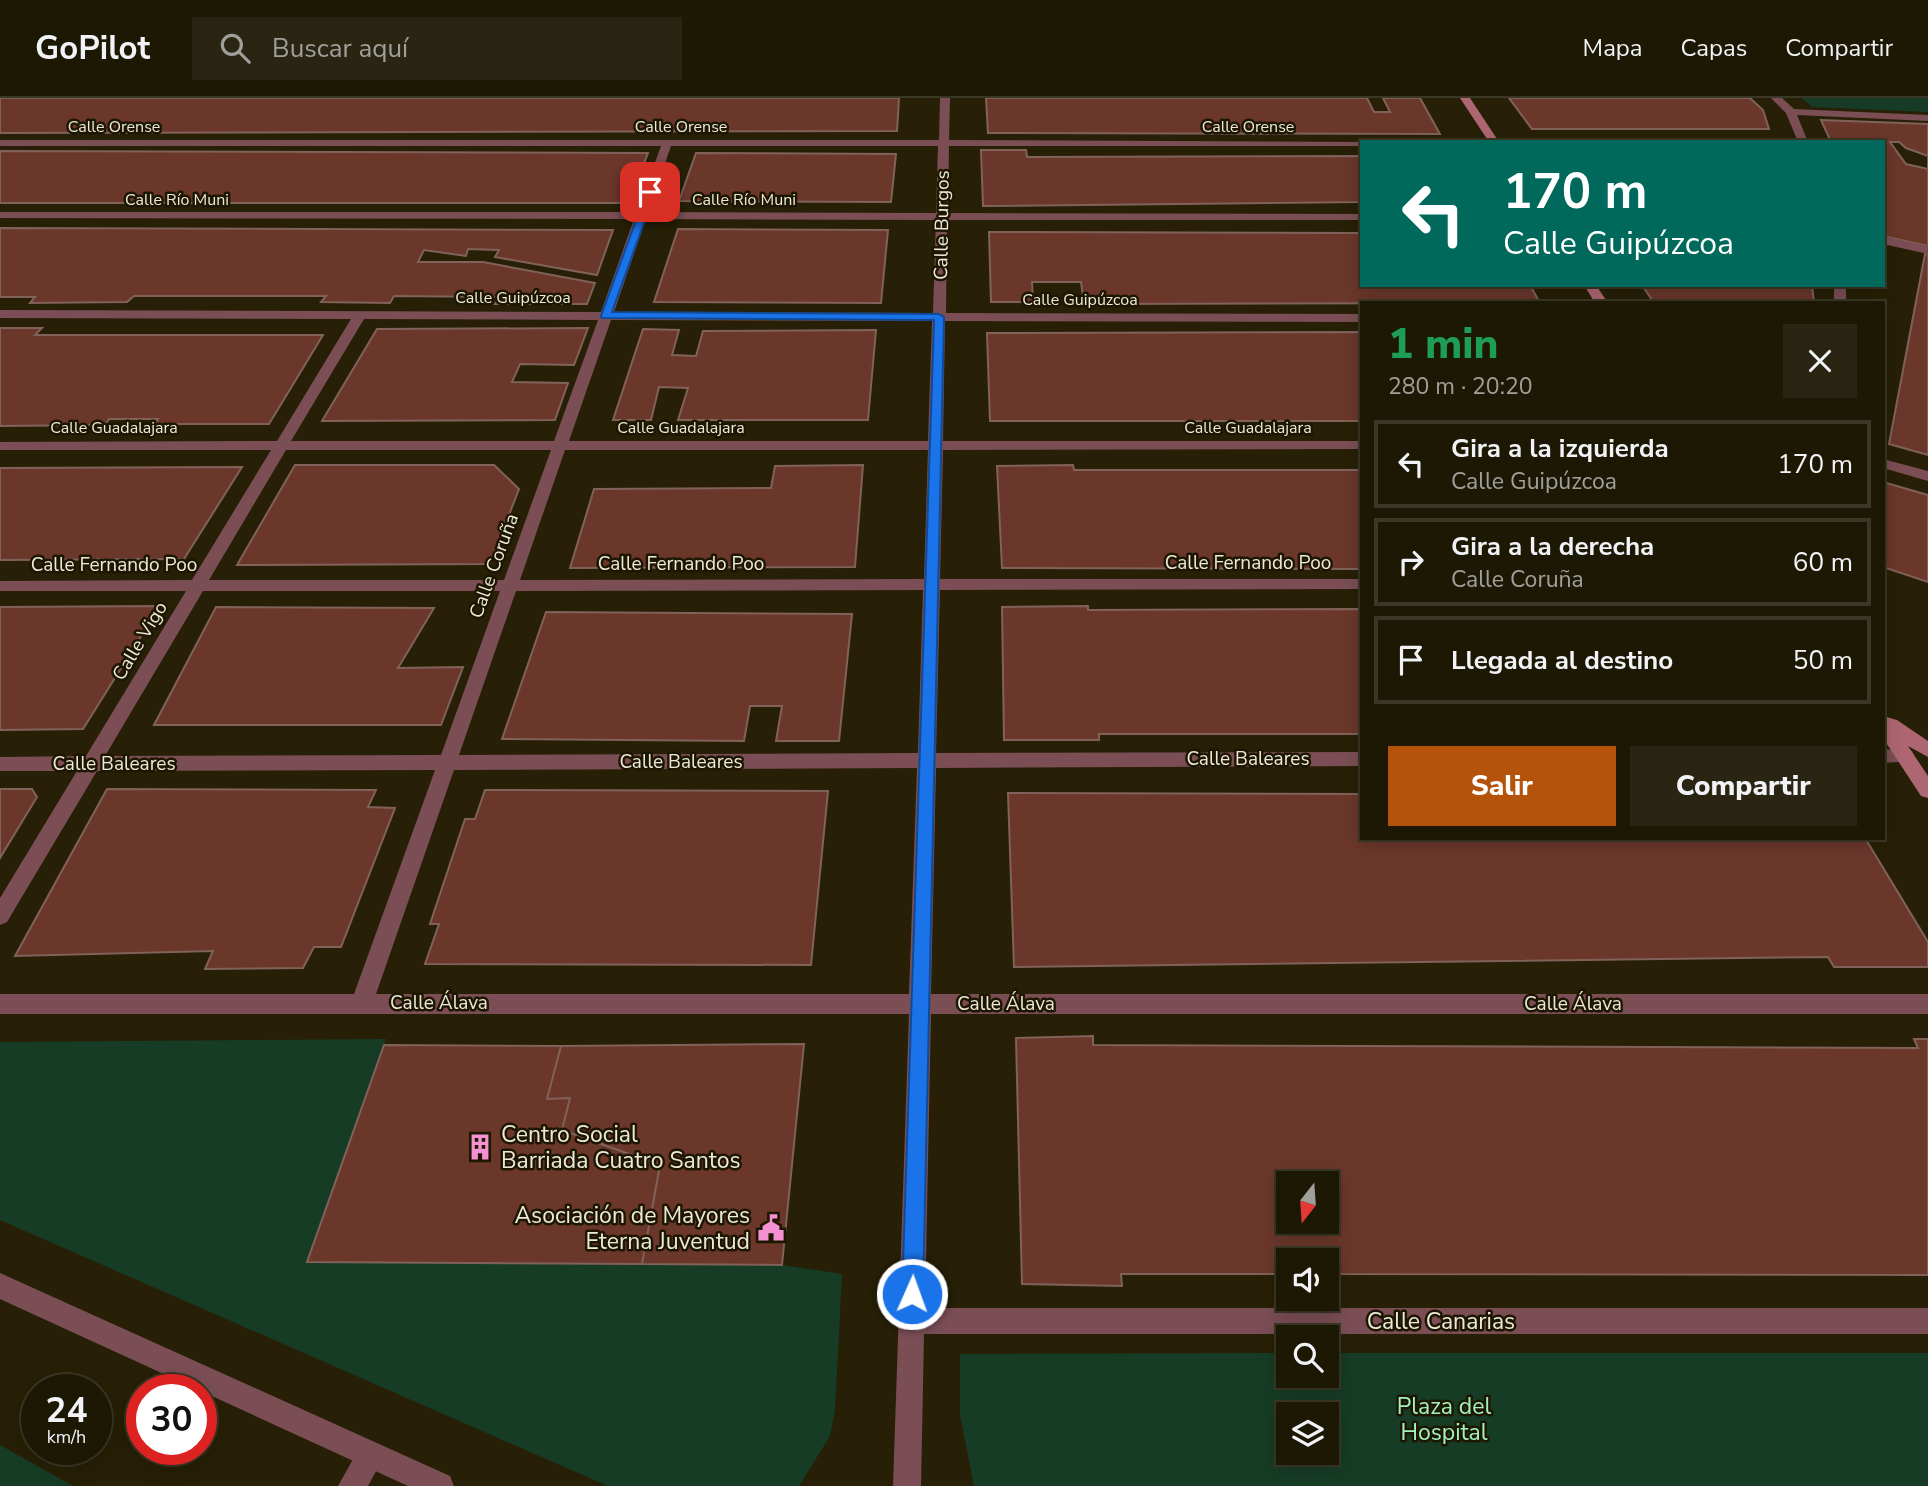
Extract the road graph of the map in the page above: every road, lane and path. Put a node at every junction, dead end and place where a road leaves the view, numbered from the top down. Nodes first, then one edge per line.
1 (945, 98) edge
2 (1465, 98) edge
3 (1776, 98) edge
4 (1791, 112) junction
5 (1928, 118) edge
6 (1493, 140) edge
7 (1802, 140) edge
8 (0, 143) edge
9 (667, 143) junction
10 (944, 143) junction
11 (1360, 143) edge
12 (0, 215) edge
13 (641, 216) junction
14 (942, 216) junction
15 (1360, 217) edge
16 (1885, 240) edge
17 (1928, 250) edge
18 (0, 314) edge
19 (359, 316) junction
20 (606, 316) junction
21 (939, 317) junction
22 (1360, 318) edge
23 (281, 445) junction
24 (1360, 445) edge
25 (0, 446) edge
26 (560, 446) junction
27 (935, 446) junction
28 (1885, 464) edge
29 (1928, 476) edge
30 (932, 584) junction
31 (1360, 584) edge
32 (510, 585) junction
33 (0, 586) edge
34 (197, 586) junction
35 (1885, 719) edge
36 (1885, 726) edge
37 (1928, 750) edge
38 (1885, 756) edge
39 (1905, 756) junction
40 (1360, 759) edge
41 (927, 761) junction
42 (447, 763) junction
43 (0, 764) edge
44 (91, 764) junction
45 (1928, 790) edge
46 (0, 916) edge
47 (362, 1003) junction
48 (0, 1004) edge
49 (920, 1004) junction
50 (1928, 1004) edge
51 (0, 1286) edge
52 (912, 1321) junction
53 (1928, 1321) edge
54 (371, 1455) junction
55 (352, 1486) edge
56 (440, 1486) edge
57 (907, 1486) edge

1 - 10 street, Calle Burgos
2 - 6 main road
3 - 4 street
4 - 5 street
4 - 7 street
8 - 9 street, Calle Orense
9 - 10 street, Calle Orense
9 - 13 street, Calle Coruña
10 - 11 street, Calle Orense
10 - 14 street, Calle Burgos
12 - 13 street, Calle Río Muni
13 - 14 street, Calle Río Muni
13 - 20 street, Calle Coruña
14 - 15 street, Calle Río Muni
14 - 21 street, Calle Burgos
16 - 17 street
18 - 19 street, Calle Guipúzcoa
19 - 20 street, Calle Guipúzcoa
19 - 23 street, Calle Vigo
20 - 21 street, Calle Guipúzcoa
20 - 26 street, Calle Coruña
21 - 22 street, Calle Guipúzcoa
21 - 27 street, Calle Burgos
23 - 25 street, Calle Guadalajara
23 - 26 street, Calle Guadalajara
23 - 34 street, Calle Vigo
24 - 27 street, Calle Guadalajara
26 - 27 street, Calle Guadalajara
26 - 32 street, Calle Coruña
27 - 30 street, Calle Burgos
28 - 29 street
30 - 31 street, Calle Fernando Poo
30 - 32 street, Calle Fernando Poo
30 - 41 street, Calle Burgos
32 - 34 street, Calle Fernando Poo
32 - 42 street, Calle Coruña
33 - 34 street, Calle Fernando Poo
34 - 44 street, Calle Vigo
35 - 37 main road
36 - 39 main road
38 - 39 street
39 - 45 main road
40 - 41 street, Calle Baleares
41 - 42 street, Calle Baleares
41 - 49 street, Calle Burgos
42 - 44 street, Calle Baleares
42 - 47 street, Calle Coruña
43 - 44 street, Calle Baleares
44 - 46 street, Calle Vigo
47 - 48 street, Calle Álava
47 - 49 street, Calle Álava
49 - 50 street, Calle Álava
49 - 52 street, Calle Burgos
51 - 54 street
52 - 53 street, Calle Canarias
52 - 57 street, Calle Burgos
54 - 55 street
54 - 56 street

